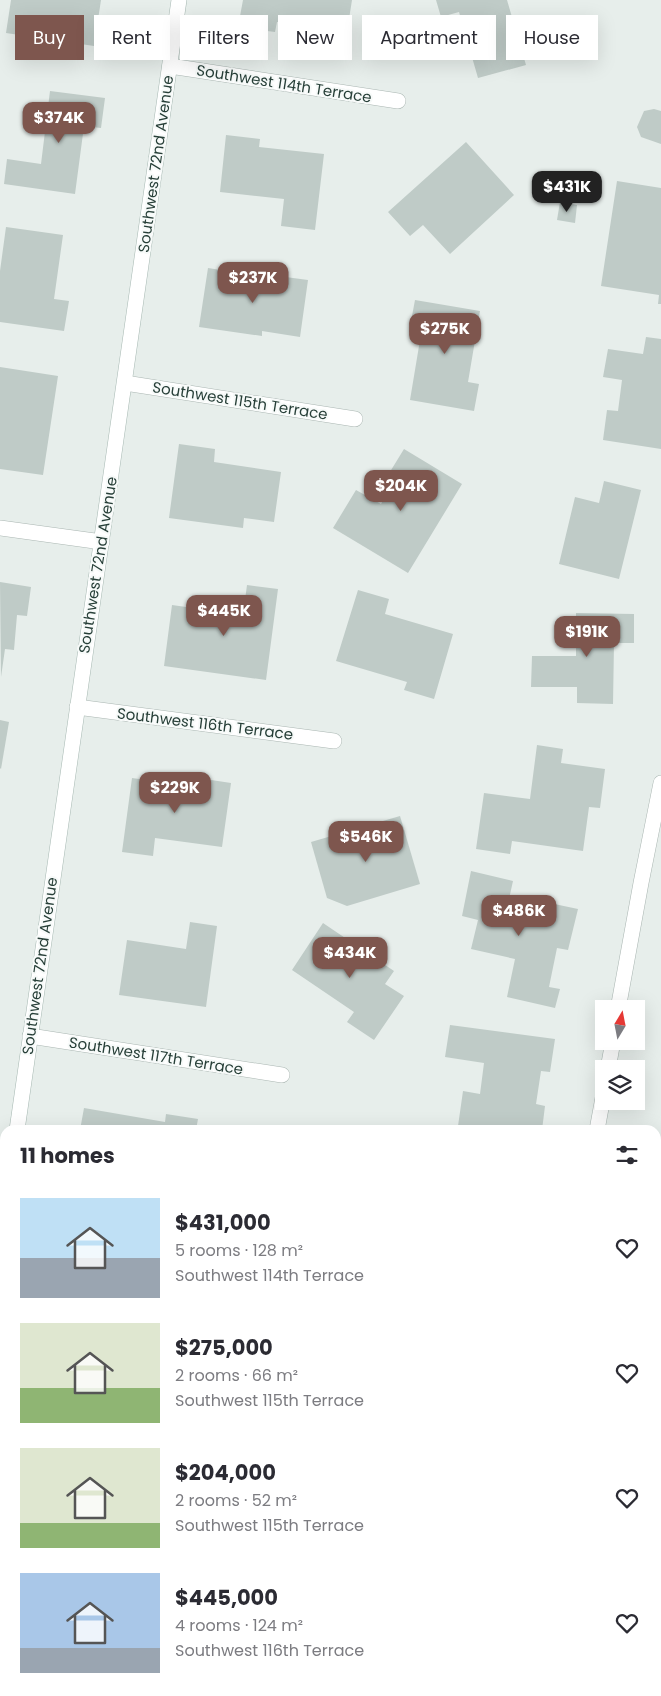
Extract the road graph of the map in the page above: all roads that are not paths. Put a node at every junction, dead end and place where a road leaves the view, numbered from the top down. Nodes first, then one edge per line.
1 (179, 0) edge
2 (170, 66) junction
3 (398, 101) dead end
4 (125, 383) junction
5 (355, 419) dead end
6 (0, 528) edge
7 (102, 542) junction
8 (77, 706) junction
9 (334, 741) dead end
10 (661, 783) edge
11 (620, 1000) edge
12 (30, 1036) junction
13 (282, 1075) dead end
14 (601, 1110) edge
15 (18, 1125) edge
16 (598, 1125) edge

1 - 2 street, Southwest 72nd Avenue
2 - 3 street, Southwest 114th Terrace
2 - 4 street, Southwest 72nd Avenue
4 - 5 street, Southwest 115th Terrace
4 - 7 street, Southwest 72nd Avenue
6 - 7 street
7 - 8 street, Southwest 72nd Avenue
8 - 9 street, Southwest 116th Terrace
8 - 12 street, Southwest 72nd Avenue
10 - 11 street
12 - 13 street, Southwest 117th Terrace
12 - 15 street, Southwest 72nd Avenue
14 - 16 street

